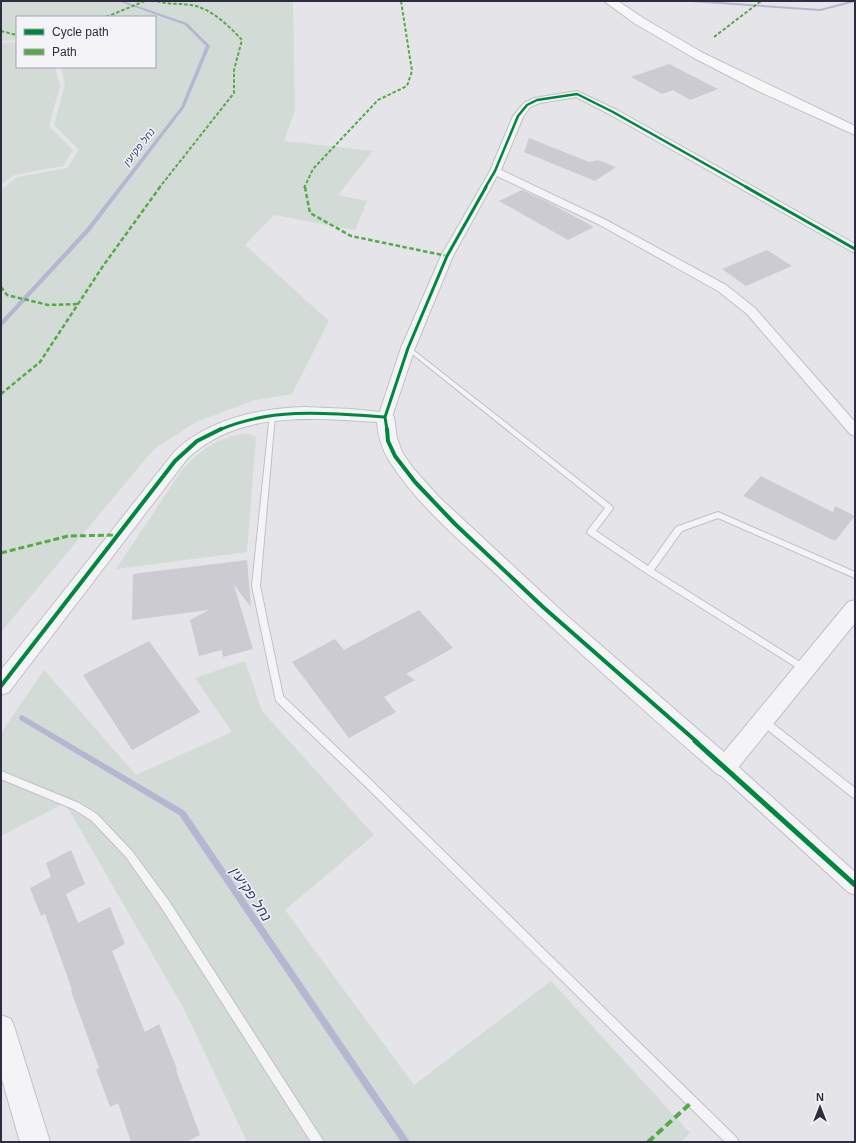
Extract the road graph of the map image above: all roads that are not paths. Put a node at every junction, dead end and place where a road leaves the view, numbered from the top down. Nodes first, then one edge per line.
1 (610, 1) edge
2 (620, 1) edge
3 (855, 125) edge
4 (855, 131) edge
5 (495, 171) junction
6 (855, 249) edge
7 (408, 348) junction
8 (272, 415) junction
9 (385, 417) junction
10 (855, 431) edge
11 (649, 571) junction
12 (855, 575) edge
13 (855, 608) edge
14 (805, 669) junction
15 (1, 686) edge
16 (762, 721) junction
17 (725, 767) junction
18 (1, 774) edge
19 (855, 794) edge
20 (855, 885) edge
21 (1, 1029) edge
22 (35, 1142) edge
23 (318, 1142) edge
24 (733, 1142) edge

1 - 4 main road
2 - 3 main road
5 - 6 street
5 - 7 street
5 - 10 street
7 - 9 street
7 - 11 lane
8 - 9 street
8 - 15 street
8 - 24 lane
9 - 17 street
11 - 12 lane
11 - 14 lane
13 - 14 street
14 - 16 street
16 - 17 street
16 - 19 lane
17 - 20 street
18 - 23 lane
21 - 22 street

